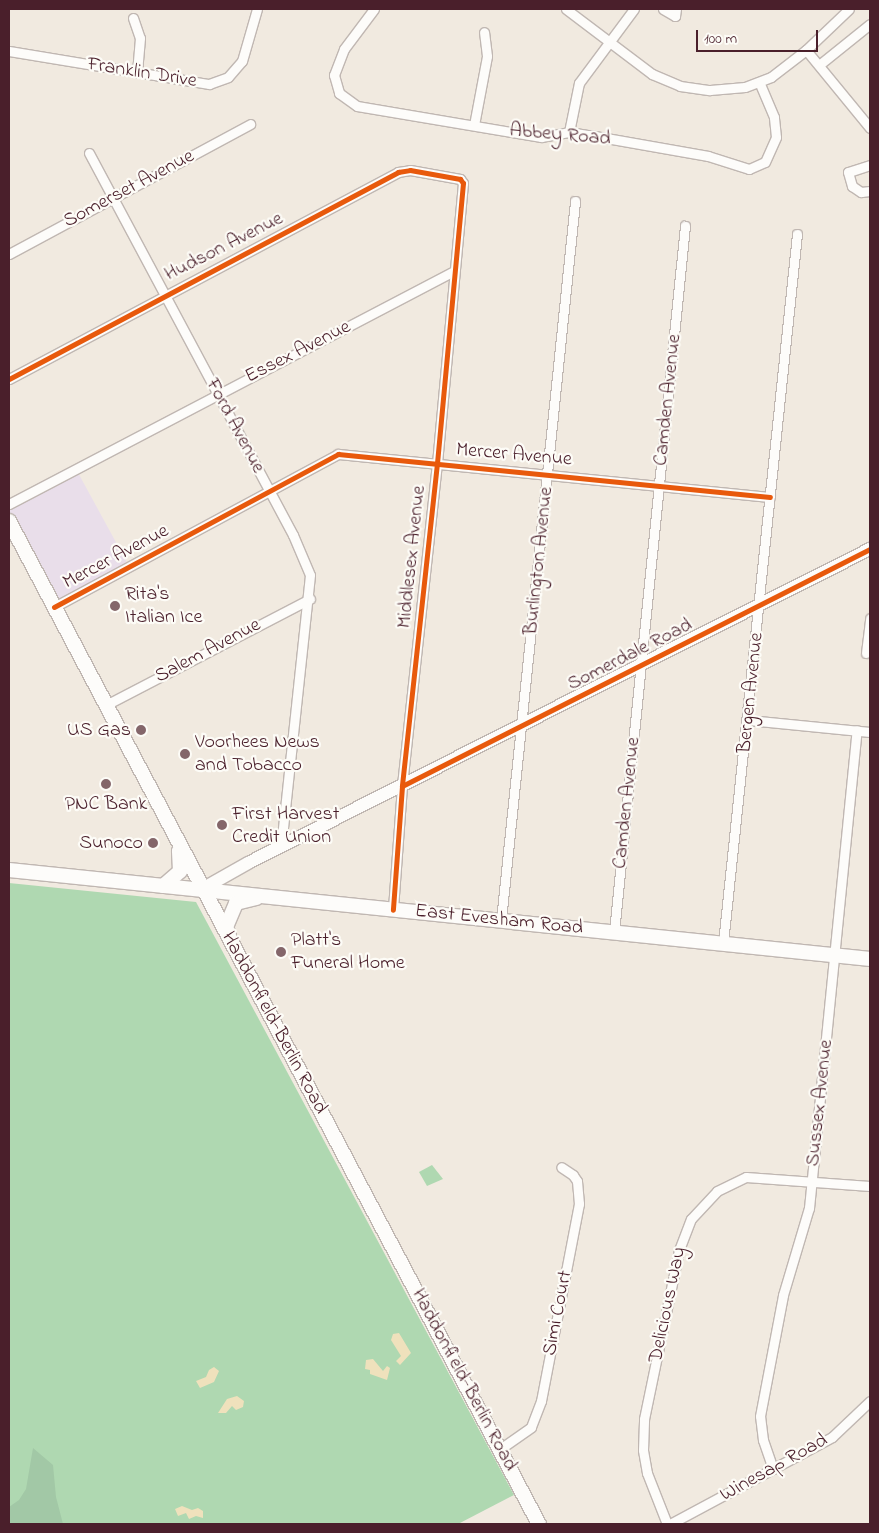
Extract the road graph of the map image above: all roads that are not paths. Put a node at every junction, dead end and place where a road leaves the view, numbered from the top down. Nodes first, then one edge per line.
1 (257, 9) edge
2 (374, 9) edge
3 (566, 9) edge
4 (634, 9) edge
5 (663, 9) edge
6 (676, 9) edge
7 (849, 9) edge
8 (133, 18) dead end
9 (870, 24) edge
10 (484, 32) dead end
11 (608, 42) junction
12 (806, 50) junction
13 (9, 51) edge
14 (819, 65) junction
15 (137, 73) junction
16 (759, 82) junction
17 (250, 124) dead end
18 (474, 125) junction
19 (870, 127) edge
20 (569, 132) junction
21 (89, 153) dead end
22 (870, 165) edge
23 (460, 179) joint
24 (870, 191) edge
25 (114, 197) junction
26 (575, 201) dead end
27 (685, 226) dead end
28 (797, 234) dead end
29 (9, 254) edge
30 (454, 271) junction
31 (166, 295) junction
32 (9, 379) edge
33 (218, 394) junction
34 (437, 463) junction
35 (549, 474) junction
36 (660, 485) junction
37 (270, 492) junction
38 (770, 497) junction
39 (9, 504) edge
40 (9, 521) edge
41 (870, 548) edge
42 (310, 599) junction
43 (760, 606) junction
44 (54, 607) junction
45 (870, 618) edge
46 (866, 653) dead end
47 (642, 666) junction
48 (106, 705) junction
49 (748, 720) junction
50 (521, 726) junction
51 (857, 730) junction
52 (870, 732) edge
53 (402, 786) junction
54 (281, 846) junction
55 (180, 847) junction
56 (9, 869) edge
57 (163, 886) junction
58 (202, 889) junction
59 (264, 896) junction
60 (393, 910) junction
61 (500, 920) junction
62 (614, 932) junction
63 (228, 938) junction
64 (723, 943) junction
65 (835, 956) junction
66 (870, 959) edge
67 (561, 1167) dead end
68 (812, 1181) junction
69 (870, 1186) edge
70 (870, 1401) edge
71 (500, 1449) junction
72 (773, 1469) junction
73 (540, 1524) edge
74 (669, 1524) edge

1 - 15 street, Franklin Drive
2 - 18 street, Abbey Road
3 - 11 street
4 - 11 street
5 - 6 street
7 - 12 street
8 - 15 street
9 - 14 street
10 - 18 street
11 - 16 street
11 - 20 street
12 - 14 street
12 - 16 street
13 - 15 street, Franklin Drive
14 - 19 street
16 - 20 street, Abbey Road
17 - 25 street, Somerset Avenue
18 - 20 street, Abbey Road
21 - 25 street, Ford Avenue
22 - 24 street
23 - 30 street, Middlesex Avenue
23 - 31 street, Hudson Avenue
25 - 29 street, Somerset Avenue
25 - 31 street, Ford Avenue
26 - 35 street, Burlington Avenue
27 - 36 street, Camden Avenue
28 - 38 street, Bergen Avenue
30 - 33 street, Essex Avenue
30 - 34 street, Middlesex Avenue
31 - 32 street, Hudson Avenue
31 - 33 street, Ford Avenue
33 - 37 street, Ford Avenue
33 - 39 street, Essex Avenue
34 - 35 street, Mercer Avenue
34 - 37 street, Mercer Avenue
34 - 53 street, Middlesex Avenue
35 - 36 street, Mercer Avenue
35 - 50 street, Burlington Avenue
36 - 38 street, Mercer Avenue
36 - 47 street, Camden Avenue
37 - 42 street, Ford Avenue
37 - 44 street, Mercer Avenue
38 - 43 street, Bergen Avenue
40 - 44 main road, Haddonfield-Berlin Road
41 - 43 main road, Somerdale Road
42 - 48 street, Salem Avenue
42 - 54 street, Ford Avenue
43 - 47 main road, Somerdale Road
43 - 49 street, Bergen Avenue
44 - 48 main road, Haddonfield-Berlin Road
45 - 46 street
47 - 50 main road, Somerdale Road
47 - 62 street, Camden Avenue
48 - 55 main road, Haddonfield-Berlin Road
49 - 51 street
49 - 64 street, Bergen Avenue
50 - 53 main road, Somerdale Road
50 - 61 street, Burlington Avenue
51 - 52 street
51 - 65 street, Sussex Avenue
53 - 54 main road, Somerdale Road
53 - 60 street, Middlesex Avenue
54 - 58 main road, Somerdale Road
55 - 57 main road
55 - 58 main road, Haddonfield-Berlin Road
56 - 57 main road, East Evesham Road
57 - 58 main road, East Evesham Road
58 - 59 main road, East Evesham Road
58 - 63 main road, Haddonfield-Berlin Road
59 - 60 main road, East Evesham Road
59 - 63 main road
60 - 61 main road, East Evesham Road
61 - 62 main road, East Evesham Road
62 - 64 main road, East Evesham Road
63 - 71 main road, Haddonfield-Berlin Road
64 - 65 main road, East Evesham Road
65 - 66 main road, East Evesham Road
65 - 68 street, Sussex Avenue
67 - 71 street, Simi Court
68 - 69 street, Delicious Way
68 - 72 street, Sussex Avenue
68 - 74 street, Delicious Way
70 - 72 street, Winesap Road
71 - 73 main road, Haddonfield-Berlin Road
72 - 74 street, Winesap Road

